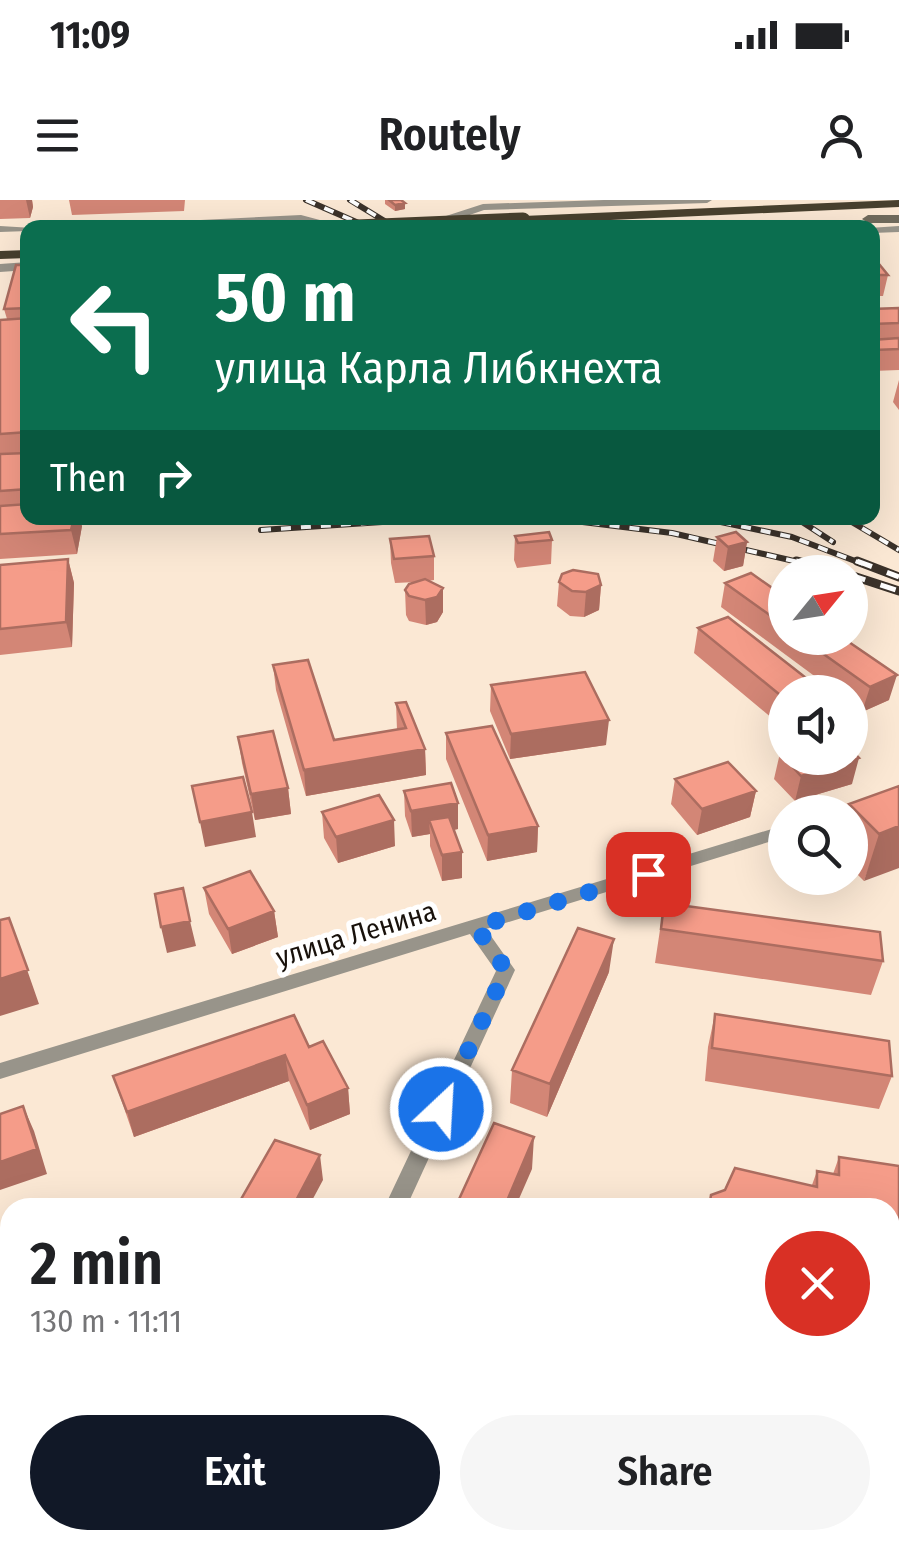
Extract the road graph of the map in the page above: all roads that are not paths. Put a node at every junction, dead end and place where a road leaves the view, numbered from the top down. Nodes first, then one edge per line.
1 (707, 200) edge
2 (616, 202) edge
3 (899, 203) edge
4 (250, 220) edge
5 (310, 220) edge
6 (450, 220) edge
7 (523, 220) edge
8 (768, 836) edge
9 (476, 927) junction
10 (0, 1071) edge
11 (400, 1198) edge

1 - 2 street
2 - 6 street
3 - 7 highway, bridge
4 - 5 street
8 - 9 street, улица Ленина
9 - 10 street, улица Ленина
9 - 11 street

